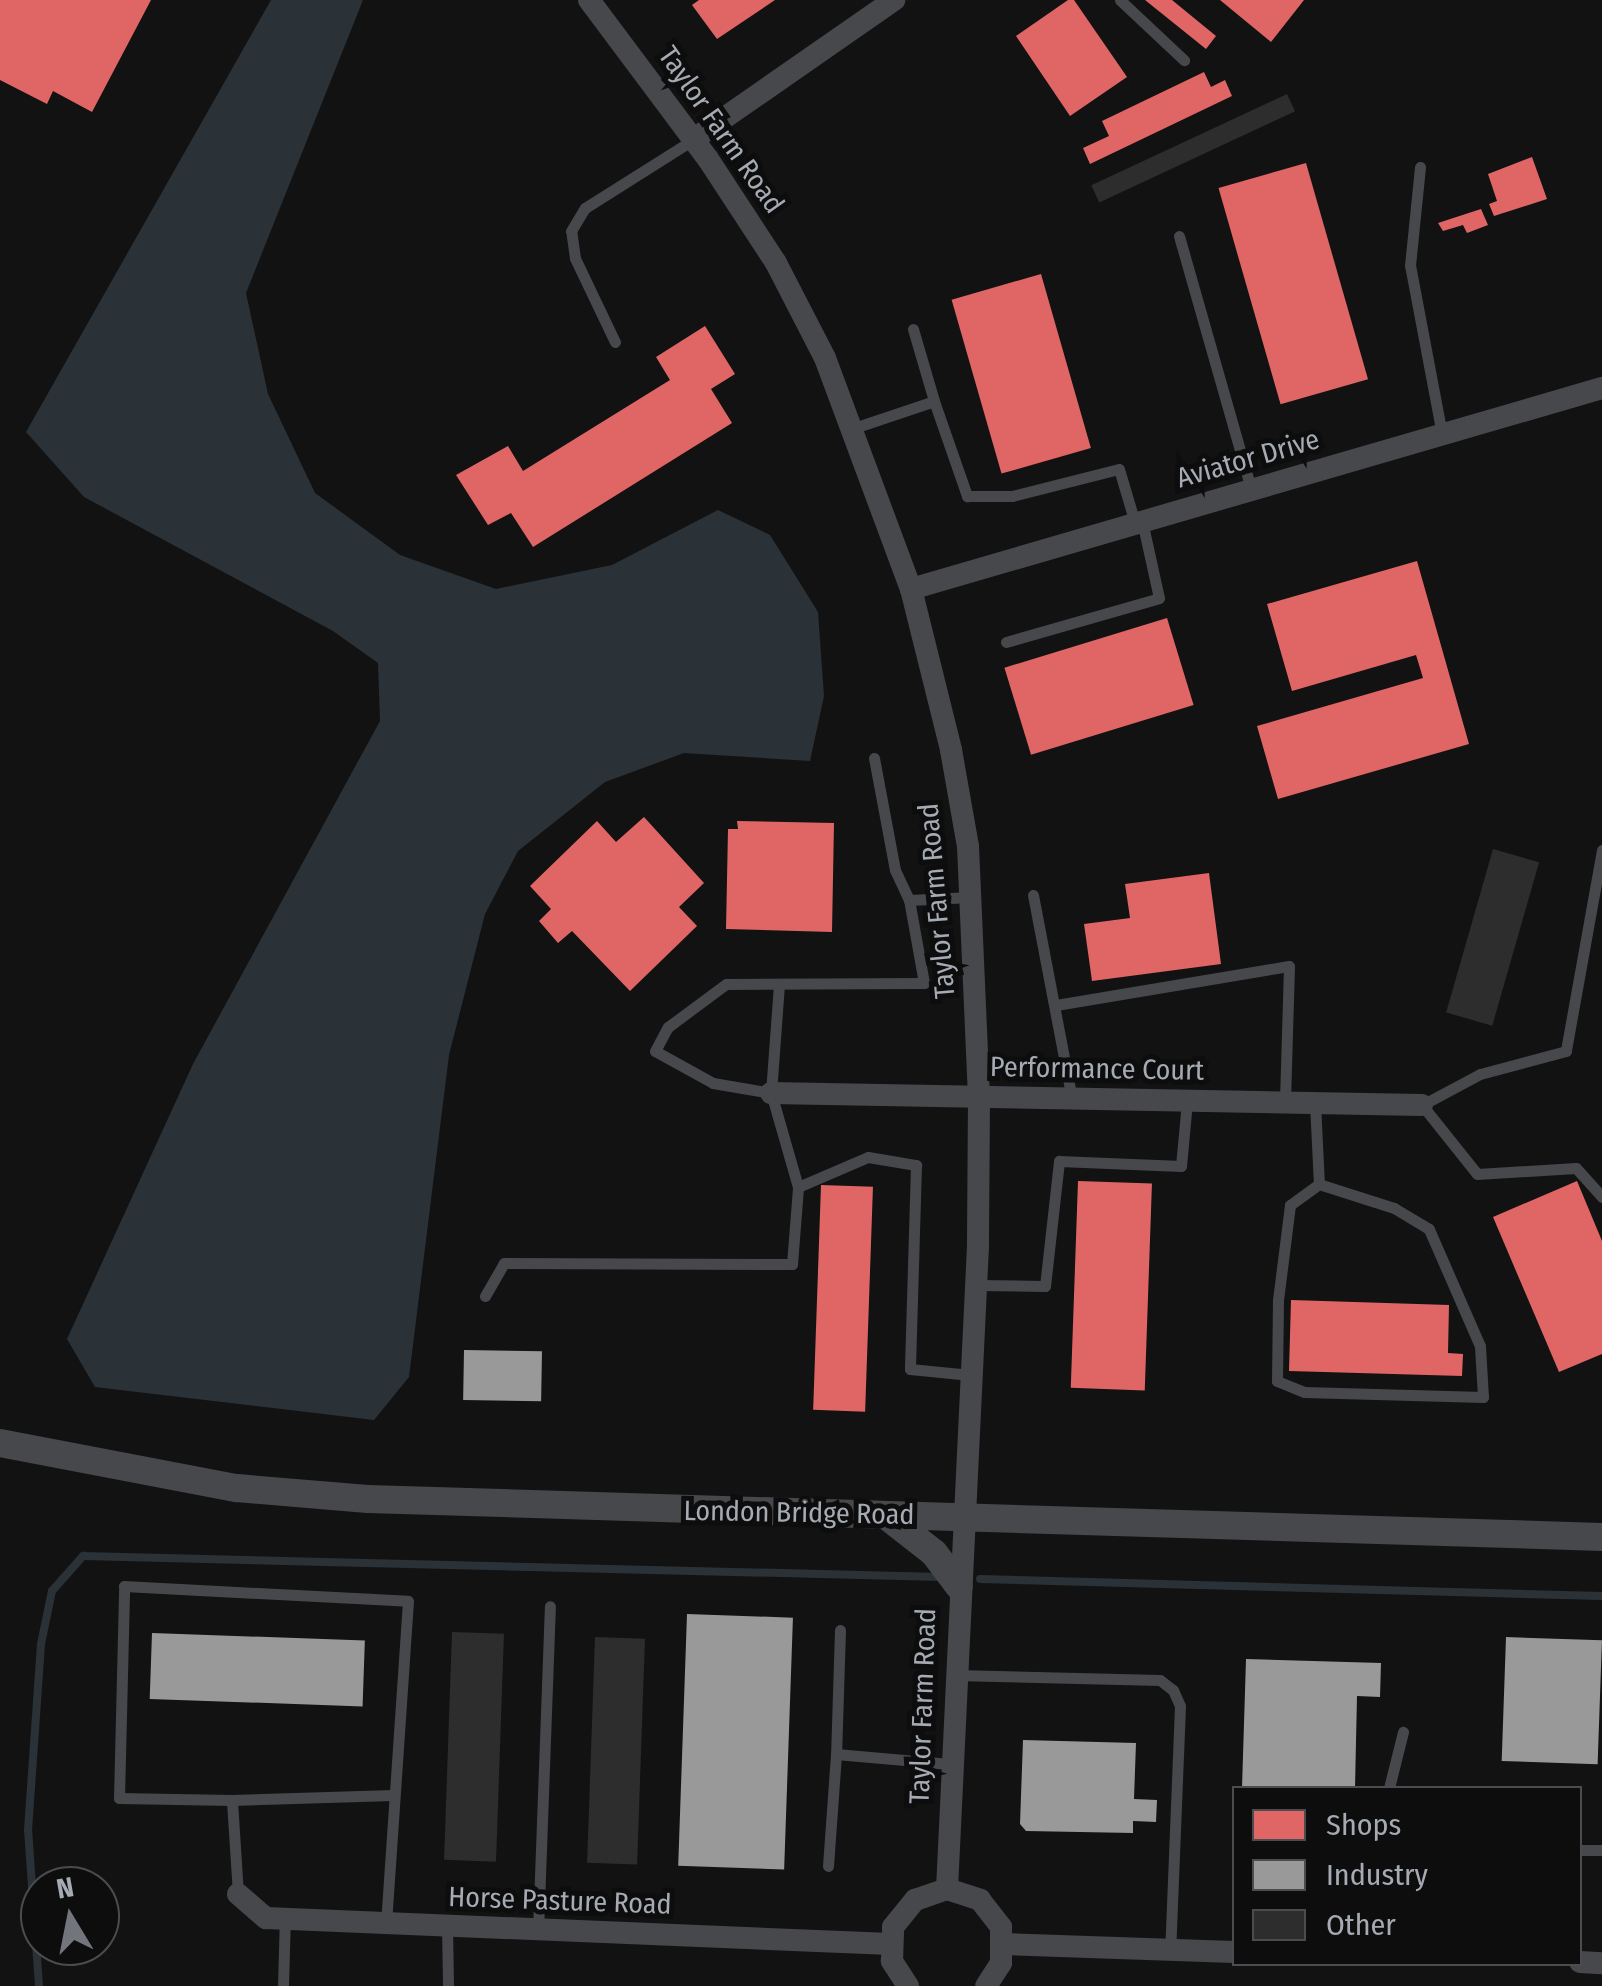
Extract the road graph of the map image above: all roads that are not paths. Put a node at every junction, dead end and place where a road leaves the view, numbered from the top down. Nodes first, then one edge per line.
1 (590, 0) edge
2 (894, 0) edge
3 (1120, 0) edge
4 (1184, 60) dead end
5 (694, 139) junction
6 (1420, 166) dead end
7 (1179, 236) dead end
8 (913, 328) dead end
9 (615, 342) dead end
10 (1602, 388) edge
11 (934, 400) junction
12 (854, 428) junction
13 (1442, 434) junction
14 (1251, 489) junction
15 (1138, 522) junction
16 (912, 589) junction
17 (1006, 642) dead end
18 (874, 758) dead end
19 (1602, 850) edge
20 (1033, 896) dead end
21 (971, 897) junction
22 (908, 900) junction
23 (778, 984) junction
24 (1056, 1004) junction
25 (771, 1094) junction
26 (978, 1097) junction
27 (1072, 1098) junction
28 (1187, 1101) junction
29 (1285, 1102) junction
30 (1316, 1103) junction
31 (1422, 1105) junction
32 (1318, 1184) junction
33 (798, 1186) junction
34 (1602, 1197) edge
35 (976, 1286) junction
36 (484, 1296) dead end
37 (971, 1375) junction
38 (0, 1443) edge
39 (886, 1516) junction
40 (963, 1517) junction
41 (1602, 1537) edge
42 (958, 1586) junction
43 (550, 1606) dead end
44 (840, 1630) dead end
45 (954, 1675) junction
46 (1403, 1732) dead end
47 (836, 1754) junction
48 (950, 1764) junction
49 (1390, 1786) edge
50 (392, 1794) junction
51 (232, 1800) junction
52 (828, 1866) dead end
53 (947, 1889) junction
54 (238, 1894) joint
55 (284, 1916) junction
56 (386, 1924) junction
57 (448, 1926) junction
58 (538, 1931) junction
59 (890, 1944) junction
60 (1004, 1944) junction
61 (1170, 1950) junction
62 (1232, 1952) edge
63 (283, 1986) edge
64 (448, 1986) edge
65 (908, 1986) edge
66 (986, 1986) edge

1 - 5 street, Taylor Farm Road
2 - 5 street
3 - 4 lane
5 - 9 lane
5 - 12 street, Taylor Farm Road
6 - 13 lane
7 - 14 lane
8 - 11 lane
10 - 13 street, Aviator Drive
11 - 12 lane
11 - 15 lane
12 - 16 street, Taylor Farm Road
13 - 14 street, Aviator Drive
14 - 15 street, Aviator Drive
15 - 16 street, Aviator Drive
15 - 17 lane
16 - 21 street, Taylor Farm Road
18 - 22 lane
19 - 31 lane
20 - 24 lane
21 - 22 lane
21 - 26 street, Taylor Farm Road
22 - 23 lane
23 - 25 lane
23 - 25 lane
24 - 27 lane
24 - 29 lane
25 - 26 street, Performance Court
25 - 33 lane
26 - 27 street, Performance Court
26 - 35 street, Taylor Farm Road
27 - 28 street, Performance Court
28 - 29 street, Performance Court
28 - 35 lane
29 - 30 street, Performance Court
30 - 31 street, Performance Court
30 - 32 lane
31 - 34 lane
32 - 32 lane
33 - 36 lane
33 - 37 lane
35 - 37 street, Taylor Farm Road
37 - 40 street, Taylor Farm Road
38 - 39 street, London Bridge Road
39 - 40 street, London Bridge Road
39 - 42 street
40 - 41 street, London Bridge Road
40 - 42 street, Taylor Farm Road
42 - 45 street, Taylor Farm Road
43 - 58 lane
44 - 47 lane
45 - 48 street, Taylor Farm Road
45 - 61 lane
46 - 49 lane
47 - 48 lane
47 - 52 lane
48 - 53 street, Taylor Farm Road
50 - 51 lane
50 - 51 lane
50 - 56 lane
51 - 54 lane
53 - 59 street
53 - 60 street
54 - 55 street, Horse Pasture Road
55 - 56 street, Horse Pasture Road
55 - 63 lane
56 - 57 street, Horse Pasture Road
57 - 58 street, Horse Pasture Road
57 - 64 lane
58 - 59 street, Horse Pasture Road
59 - 65 street
60 - 61 street
60 - 66 street
61 - 62 street

